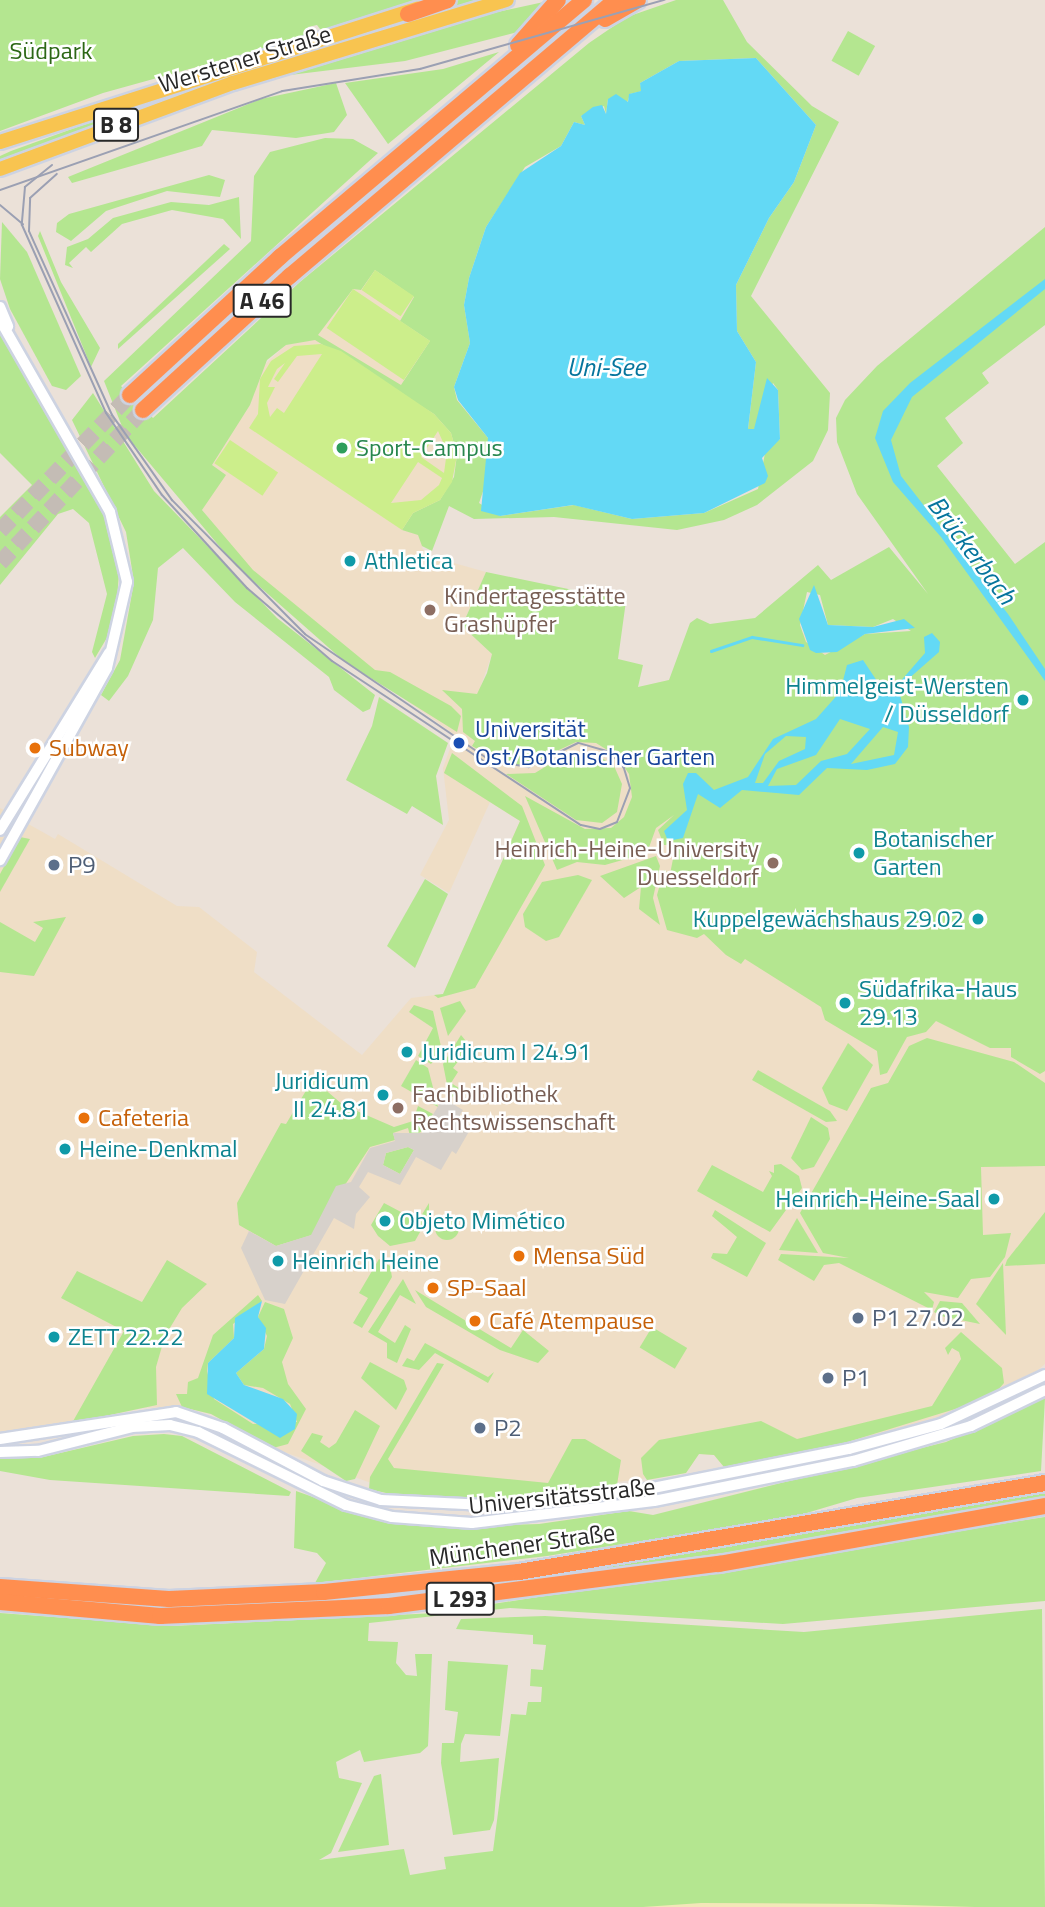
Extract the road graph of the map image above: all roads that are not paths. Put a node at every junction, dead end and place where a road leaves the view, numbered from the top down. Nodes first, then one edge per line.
1 (438, 0) edge
2 (448, 0) edge
3 (507, 0) edge
4 (558, 0) edge
5 (584, 0) edge
6 (616, 0) edge
7 (638, 0) edge
8 (408, 14) junction
9 (572, 37) junction
10 (454, 109) junction
11 (2, 142) edge
12 (0, 169) edge
13 (0, 307) edge
14 (0, 320) edge
15 (14, 342) junction
16 (130, 396) tunnel mouth
17 (143, 410) tunnel mouth
18 (111, 651) junction
19 (0, 830) edge
20 (0, 860) edge
21 (1045, 1375) edge
22 (1045, 1390) edge
23 (0, 1439) edge
24 (0, 1452) edge
25 (1045, 1475) edge
26 (1045, 1483) edge
27 (978, 1494) junction
28 (1045, 1506) edge
29 (0, 1587) edge
30 (0, 1602) edge

1 - 8 main road, B 8
2 - 8 highway
3 - 12 main road, Werstener Straße / B 8
4 - 10 highway
5 - 10 highway, A 46
6 - 9 highway, A 46
7 - 9 highway
8 - 11 main road, Werstener Straße / B 8
9 - 17 highway, A 46
10 - 16 highway, A 46
13 - 15 street
14 - 15 street
15 - 18 street
18 - 19 street
18 - 20 street
21 - 23 street, Universitätsstraße
22 - 24 street, Universitätsstraße
25 - 27 highway
26 - 27 highway, Münchener Straße / L 293
27 - 29 highway, Münchener Straße / L 293
28 - 30 highway, Münchener Straße / L 293

